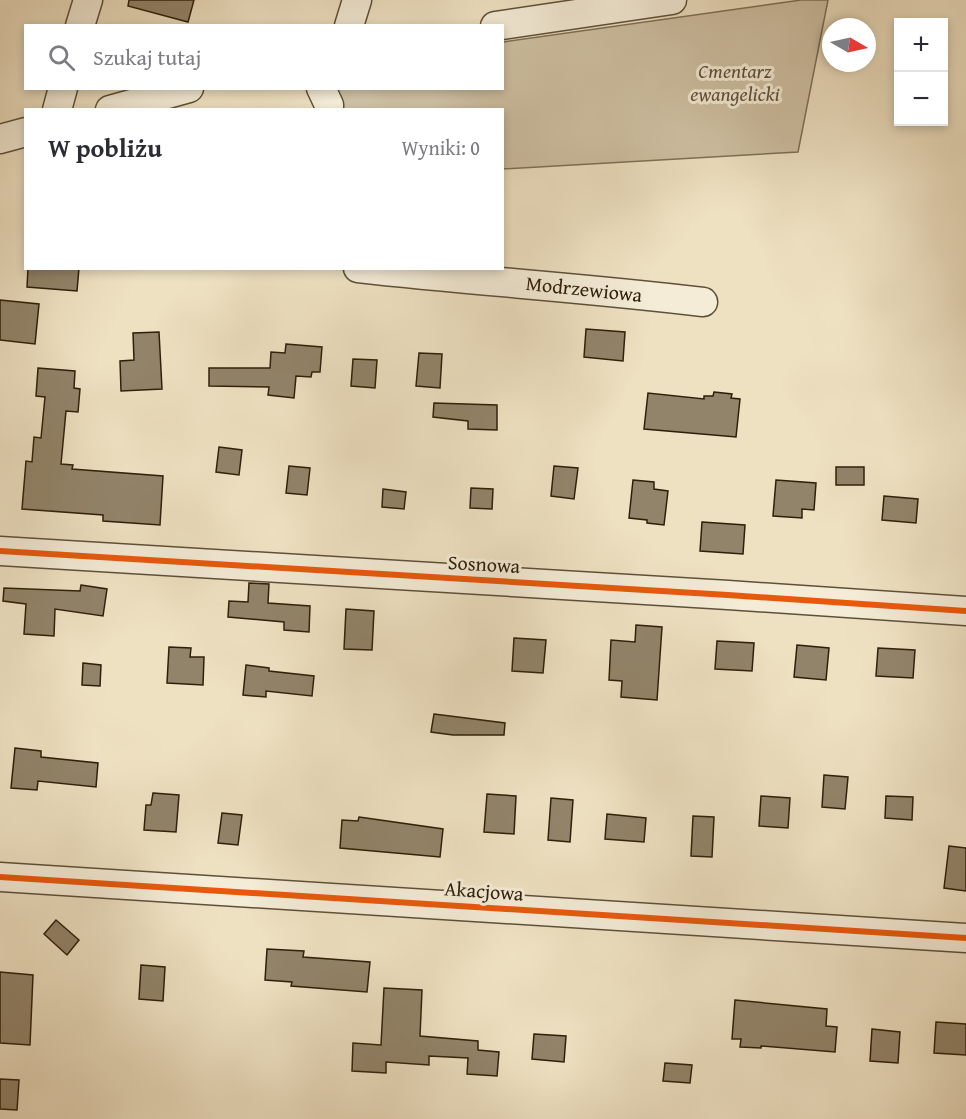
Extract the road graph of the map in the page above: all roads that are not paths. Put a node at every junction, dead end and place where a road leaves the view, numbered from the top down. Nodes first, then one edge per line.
1 (88, 0) edge
2 (357, 0) edge
3 (672, 0) edge
4 (81, 24) edge
5 (350, 24) edge
6 (504, 25) edge
7 (62, 90) edge
8 (182, 90) edge
9 (322, 90) edge
10 (58, 108) edge
11 (117, 108) edge
12 (329, 108) edge
13 (24, 133) edge
14 (0, 139) edge
15 (375, 270) edge
16 (703, 302) dead end
17 (0, 551) edge
18 (966, 611) edge
19 (0, 877) edge
20 (966, 938) edge

1 - 4 street
2 - 5 street
3 - 6 street
7 - 10 street
8 - 11 street
9 - 12 street
13 - 14 street
15 - 16 street, Modrzewiowa
17 - 18 street, Sosnowa
19 - 20 street, Akacjowa

